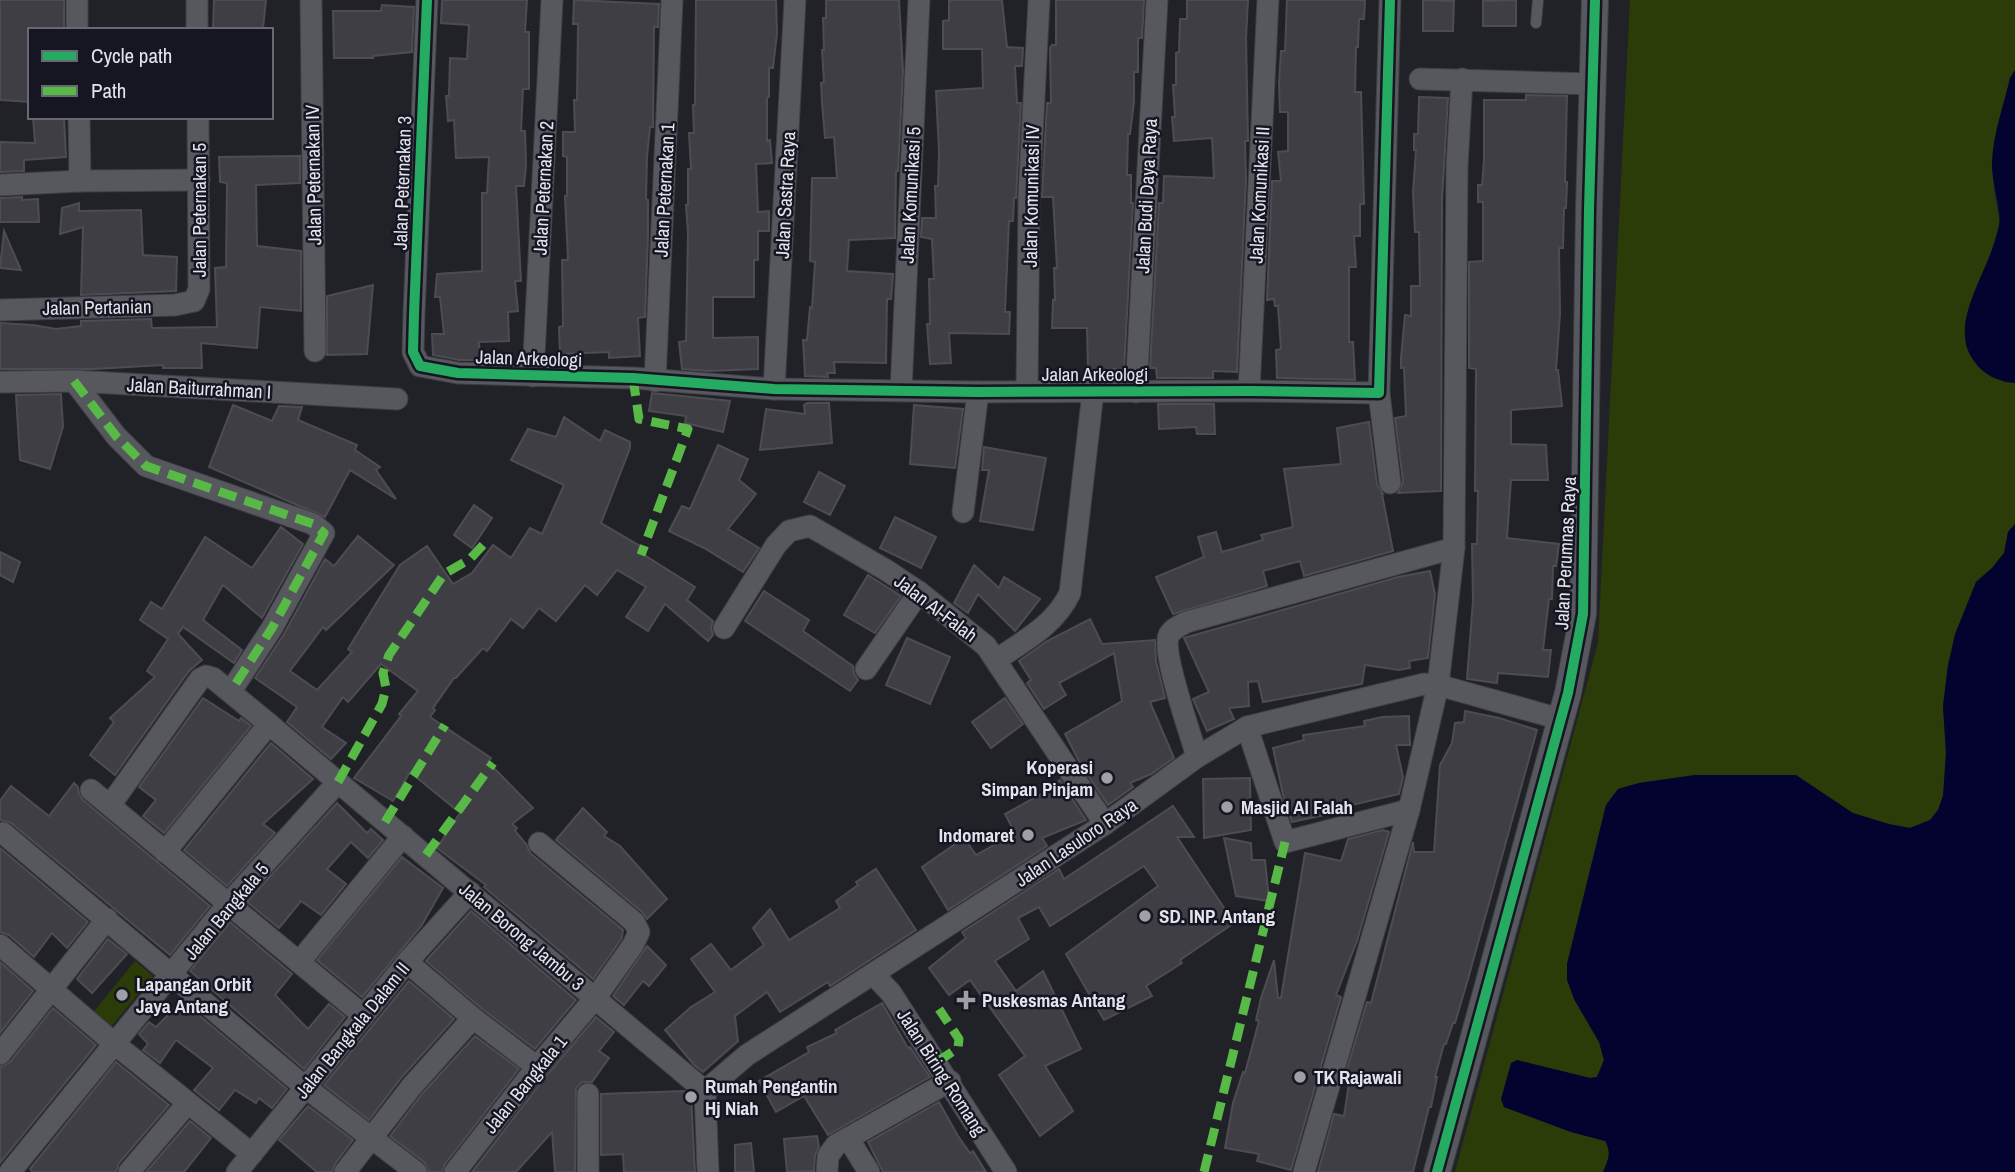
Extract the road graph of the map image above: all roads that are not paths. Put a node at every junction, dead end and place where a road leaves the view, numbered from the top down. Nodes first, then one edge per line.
1 (77, 0) edge
2 (197, 0) edge
3 (311, 0) edge
4 (427, 0) edge
5 (552, 0) edge
6 (672, 0) edge
7 (795, 0) edge
8 (919, 0) edge
9 (1039, 0) edge
10 (1157, 0) edge
11 (1268, 0) edge
12 (1390, 0) edge
13 (1538, 0) edge
14 (1595, 0) edge
15 (1536, 23) dead end
16 (77, 28) edge
17 (197, 28) edge
18 (1420, 79) dead end
19 (1462, 79) junction
20 (1592, 84) junction
21 (79, 119) edge
22 (198, 119) edge
23 (199, 180) junction
24 (80, 181) junction
25 (0, 185) edge
26 (194, 301) joint
27 (0, 310) edge
28 (315, 351) dead end
29 (419, 366) joint
30 (533, 376) junction
31 (74, 381) junction
32 (655, 381) junction
33 (0, 382) edge
34 (774, 389) junction
35 (901, 390) junction
36 (1027, 391) junction
37 (1249, 391) junction
38 (978, 392) junction
39 (1093, 392) junction
40 (1136, 392) junction
41 (1379, 393) junction
42 (397, 399) dead end
43 (1390, 483) dead end
44 (963, 512) dead end
45 (1454, 548) junction
46 (919, 592) junction
47 (724, 628) dead end
48 (996, 660) junction
49 (866, 669) dead end
50 (1438, 685) junction
51 (231, 691) junction
52 (1560, 719) junction
53 (269, 724) junction
54 (1247, 727) junction
55 (1197, 757) junction
56 (338, 782) junction
57 (92, 790) dead end
58 (111, 804) junction
59 (1409, 810) junction
60 (1105, 824) junction
61 (3, 833) dead end
62 (403, 836) junction
63 (539, 843) dead end
64 (165, 852) junction
65 (470, 892) junction
66 (229, 903) junction
67 (107, 919) junction
68 (0, 946) edge
69 (300, 961) junction
70 (407, 962) junction
71 (172, 975) junction
72 (874, 975) junction
73 (51, 988) junction
74 (596, 997) junction
75 (364, 1016) junction
76 (473, 1018) junction
77 (116, 1045) junction
78 (0, 1054) edge
79 (537, 1067) junction
80 (950, 1081) junction
81 (305, 1087) junction
82 (705, 1091) junction
83 (588, 1094) dead end
84 (187, 1104) junction
85 (848, 1138) junction
86 (373, 1139) junction
87 (252, 1154) junction
88 (10, 1172) edge
89 (129, 1172) edge
90 (237, 1172) edge
91 (345, 1172) edge
92 (416, 1172) edge
93 (455, 1172) edge
94 (588, 1172) edge
95 (708, 1172) edge
96 (827, 1172) edge
97 (869, 1172) edge
98 (1006, 1172) edge
99 (1304, 1172) edge
100 (1437, 1172) edge

1 - 16 street
2 - 17 street
3 - 28 street, Jalan Peternakan IV
4 - 29 street, Jalan Peternakan 3
5 - 30 street, Jalan Peternakan 2
6 - 32 street, Jalan Peternakan 1
7 - 34 street, Jalan Sastra Raya
8 - 35 street, Jalan Komunikasi 5
9 - 36 street, Jalan Komunikasi IV
10 - 40 street, Jalan Budi Daya Raya
11 - 37 street, Jalan Komunikasi II
12 - 41 street
13 - 15 lane
14 - 20 street, Jalan Perumnas Raya
18 - 19 street
19 - 20 street
19 - 45 street
20 - 52 street, Jalan Perumnas Raya
21 - 24 street
22 - 23 street, Jalan Peternakan 5
23 - 24 street
23 - 26 street, Jalan Peternakan 5
24 - 25 street
26 - 27 street, Jalan Pertanian
29 - 30 street, Jalan Arkeologi
30 - 32 street, Jalan Arkeologi
31 - 33 street, Jalan Baiturrahman I
31 - 42 street, Jalan Baiturrahman I
31 - 51 street
32 - 34 street, Jalan Arkeologi
34 - 35 street, Jalan Arkeologi
35 - 38 street, Jalan Arkeologi
36 - 38 street, Jalan Arkeologi
36 - 39 street, Jalan Arkeologi
37 - 40 street, Jalan Arkeologi
37 - 41 street, Jalan Arkeologi
38 - 44 street
39 - 40 street, Jalan Arkeologi
39 - 48 street
41 - 43 street
45 - 50 street
45 - 55 street
46 - 47 street, Jalan Al-Falah
46 - 48 street, Jalan Al-Falah
46 - 49 street
48 - 60 street, Jalan Al-Falah
50 - 52 street, Jalan Lasuloro Raya
50 - 54 street, Jalan Lasuloro Raya
50 - 59 street
51 - 53 street, Jalan Borong Jambu 3
51 - 58 street, Jalan Borong Jambu 3
52 - 100 street, Jalan Perumnas Raya
53 - 56 street, Jalan Borong Jambu 3
53 - 64 street
54 - 55 street, Jalan Lasuloro Raya
54 - 59 street
55 - 60 street, Jalan Lasuloro Raya
56 - 62 street, Jalan Borong Jambu 3
56 - 66 street, Jalan Bangkala 5
57 - 58 street
58 - 64 street
59 - 99 street
60 - 72 street, Jalan Lasuloro Raya
61 - 67 street
62 - 65 street, Jalan Borong Jambu 3
62 - 69 street
63 - 74 street, Jalan Bangkala 1
64 - 66 street
65 - 70 street, Jalan Bangkala Dalam II
65 - 74 street, Jalan Borong Jambu 3
66 - 69 street
66 - 71 street, Jalan Bangkala 5
67 - 71 street
67 - 73 street
68 - 73 street
69 - 75 street
70 - 75 street, Jalan Bangkala Dalam II
70 - 76 street
71 - 77 street, Jalan Bangkala 5
71 - 81 street
72 - 80 street, Jalan Biring Romang
72 - 82 street, Jalan Lasuloro Raya
73 - 77 street
73 - 78 street
74 - 79 street, Jalan Bangkala 1
74 - 82 street, Jalan Borong Jambu 3
75 - 81 street, Jalan Bangkala Dalam II
76 - 79 street
76 - 86 street
77 - 84 street
77 - 88 street, Jalan Bangkala 5
79 - 93 street, Jalan Bangkala 1
80 - 85 street
80 - 98 street, Jalan Biring Romang
81 - 86 street
81 - 87 street, Jalan Bangkala Dalam II
82 - 95 street
83 - 94 street
84 - 87 street
84 - 89 street
85 - 96 street
85 - 97 street
86 - 91 street
86 - 92 street
87 - 90 street, Jalan Bangkala Dalam II

